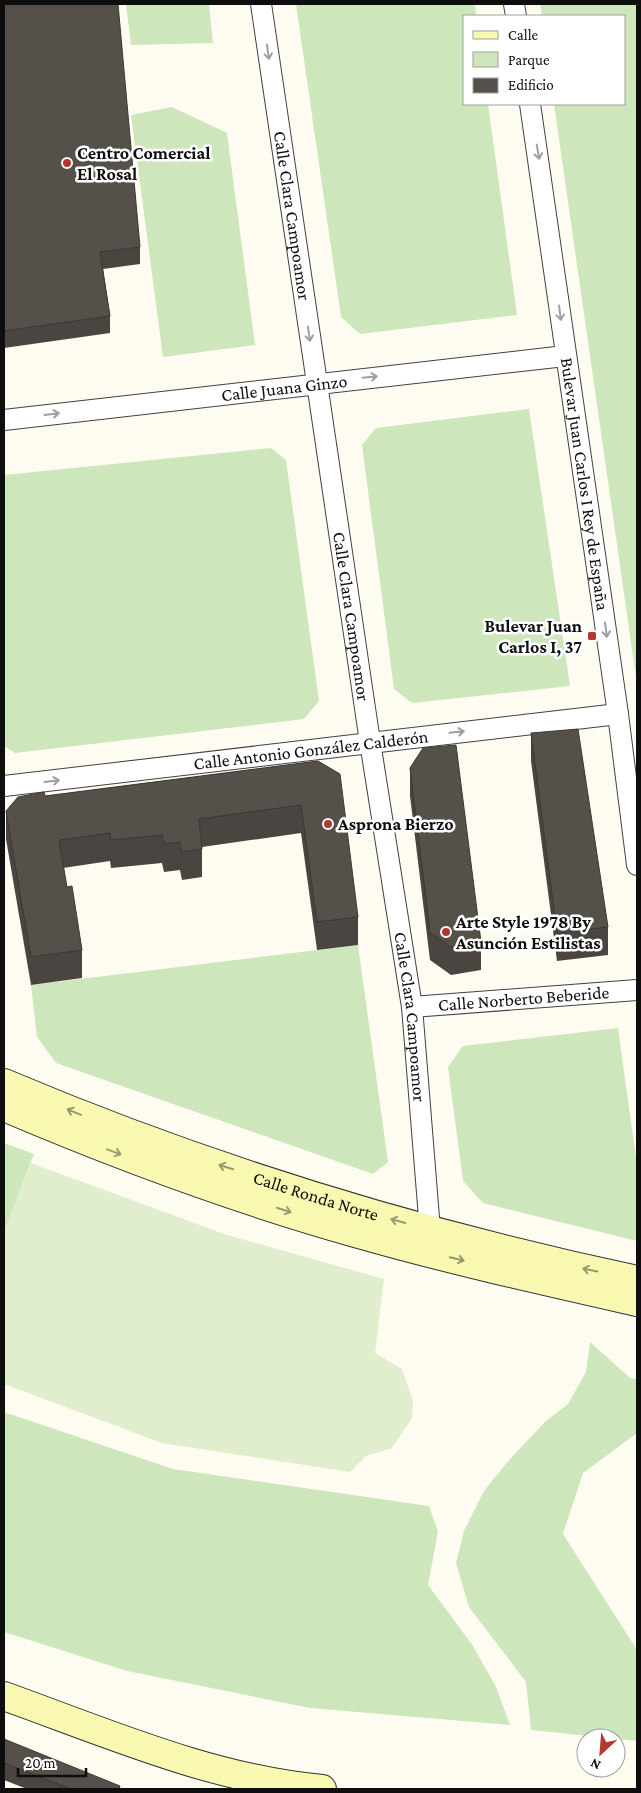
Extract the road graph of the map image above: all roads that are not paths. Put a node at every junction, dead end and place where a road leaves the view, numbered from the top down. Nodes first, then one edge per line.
1 (261, 4) edge
2 (530, 105) edge
3 (565, 356) junction
4 (317, 383) junction
5 (4, 420) edge
6 (618, 714) junction
7 (370, 742) junction
8 (4, 786) edge
9 (637, 865) edge
10 (637, 990) edge
11 (412, 1007) junction
12 (4, 1083) edge
13 (4, 1107) edge
14 (430, 1230) junction
15 (637, 1280) edge
16 (637, 1302) edge
17 (4, 1696) edge
18 (322, 1789) edge

1 -> 4 street, Calle Clara Campoamor
2 -> 3 street, Bulevar Juan Carlos I Rey de España
4 -> 3 street, Calle Juana Ginzo
3 -> 6 street, Bulevar Juan Carlos I Rey de España
5 -> 4 street, Calle Juana Ginzo
4 - 7 street, Calle Clara Campoamor
7 -> 6 street, Calle Antonio González Calderón
6 - 9 street, Bulevar Juan Carlos I Rey de España
8 -> 7 street, Calle Antonio González Calderón
7 - 11 street, Calle Clara Campoamor
10 - 11 street, Calle Norberto Beberide
11 - 14 street, Calle Clara Campoamor
14 -> 12 street, Calle Ronda Norte
13 -> 16 street, Calle Ronda Norte
15 -> 14 street, Calle Ronda Norte
17 - 18 street

